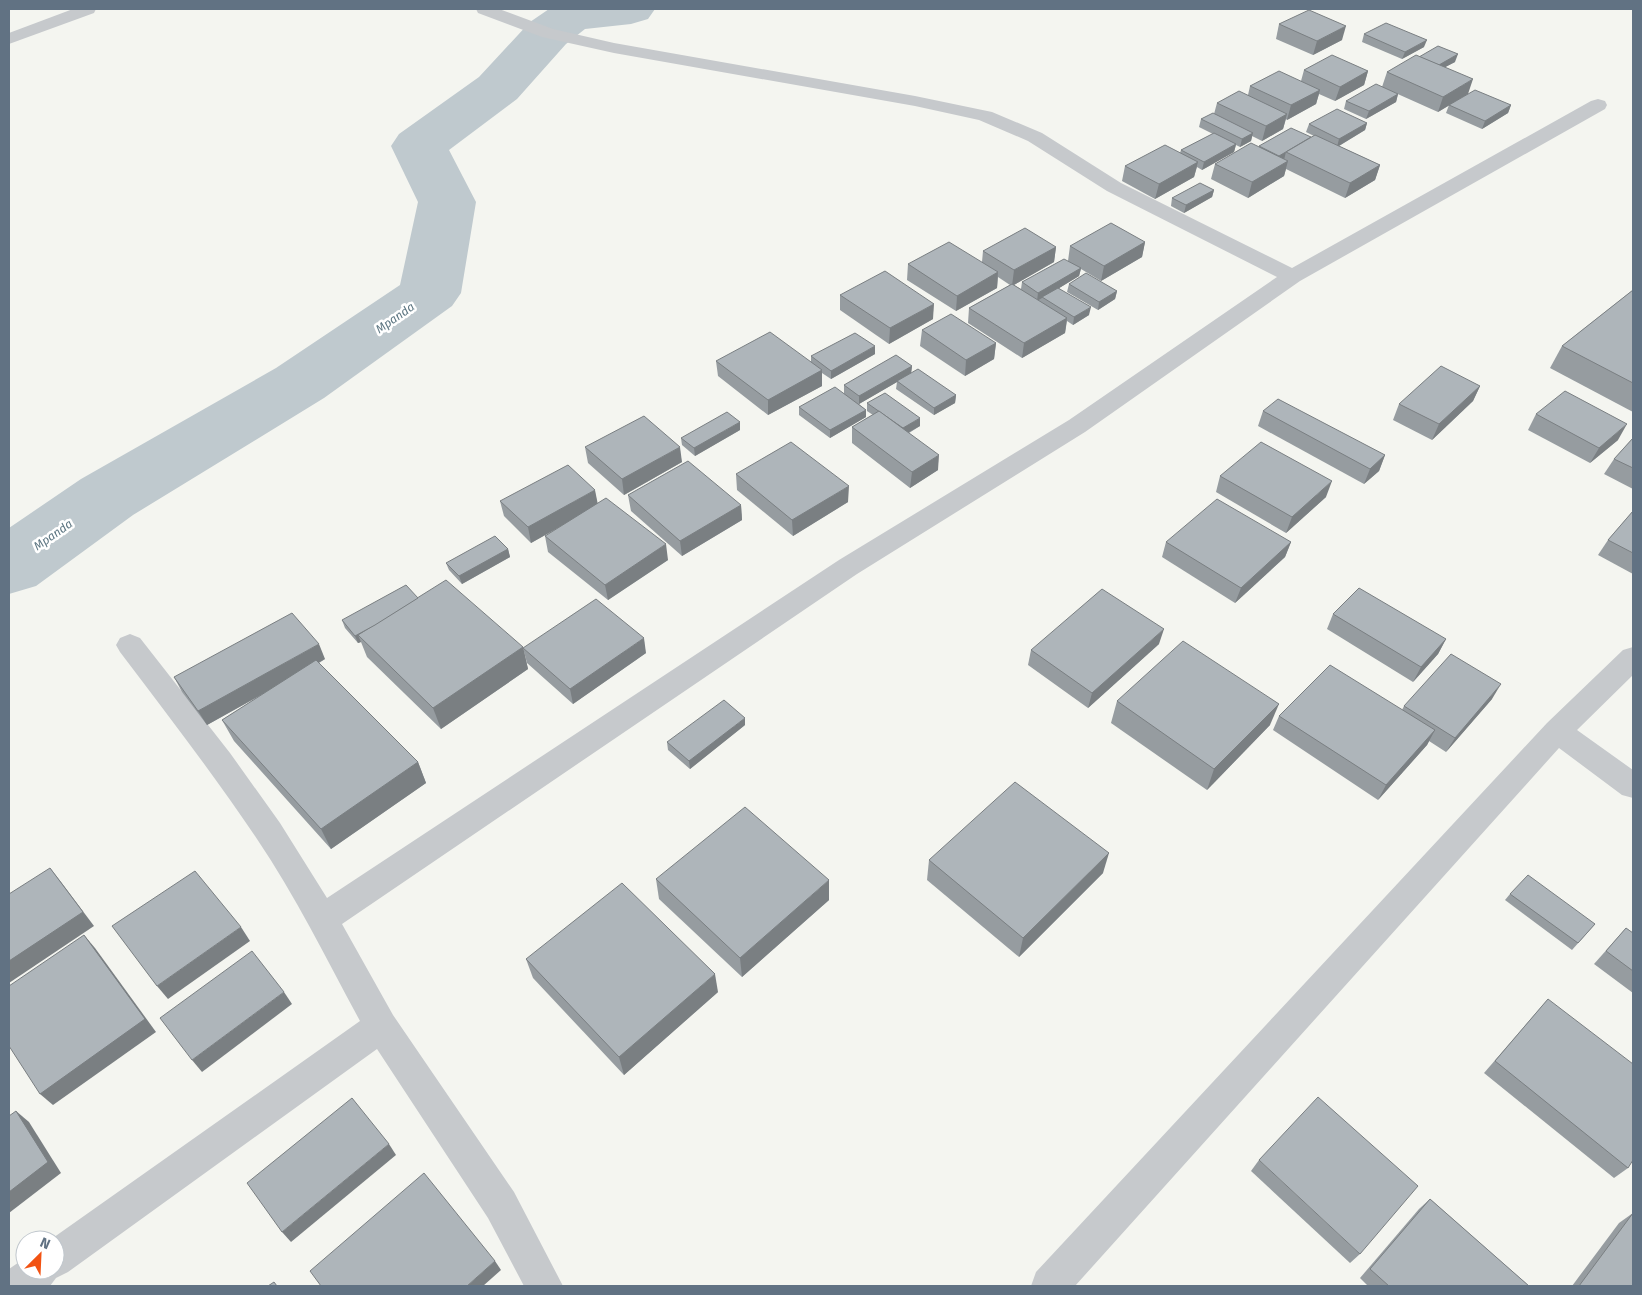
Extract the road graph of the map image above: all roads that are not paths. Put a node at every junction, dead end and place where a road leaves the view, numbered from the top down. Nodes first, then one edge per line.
1 (88, 9) edge
2 (484, 9) edge
3 (9, 38) edge
4 (1598, 105) dead end
5 (1292, 276) junction
6 (130, 645) dead end
7 (1633, 658) edge
8 (1557, 731) junction
9 (1633, 786) edge
10 (322, 919) junction
11 (381, 1026) junction
12 (65, 1252) edge
13 (544, 1286) edge
14 (1050, 1286) edge

1 - 3 street
2 - 5 street
4 - 5 street
5 - 10 street
6 - 10 street
7 - 8 street
8 - 9 street
8 - 14 street
10 - 11 street
11 - 12 street
11 - 13 street

